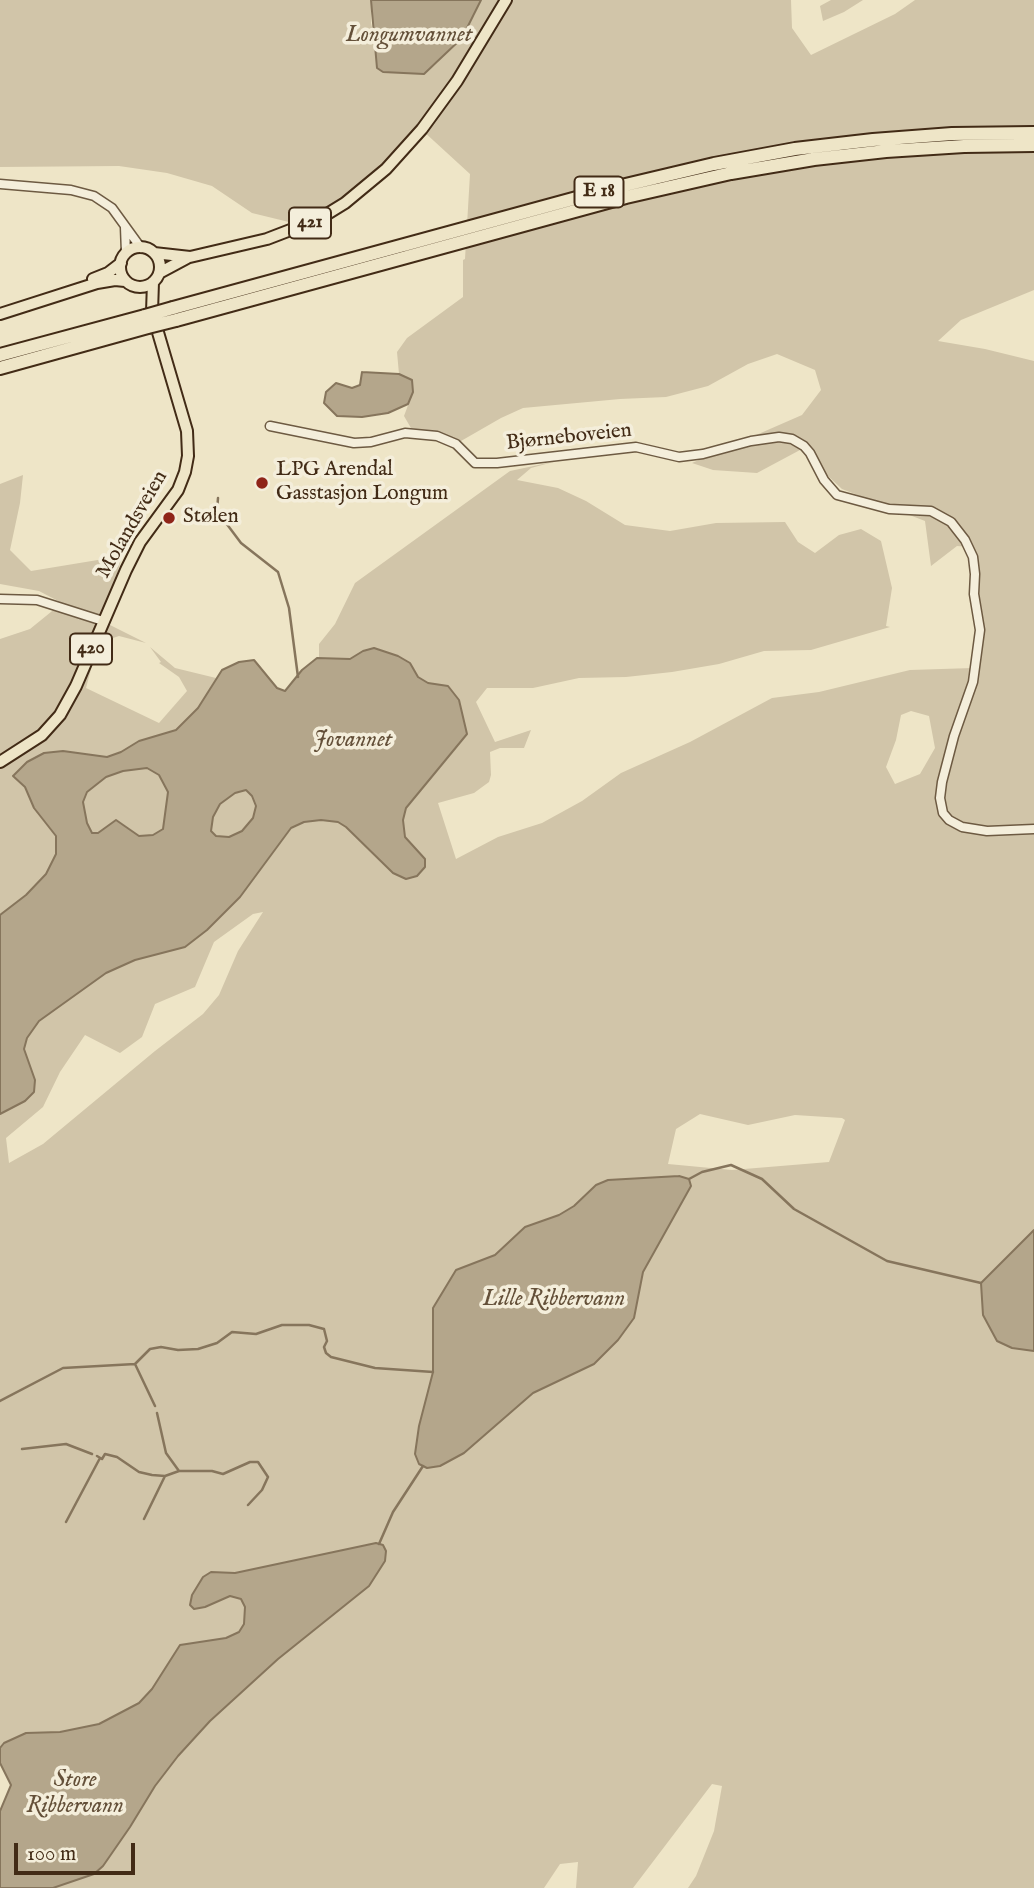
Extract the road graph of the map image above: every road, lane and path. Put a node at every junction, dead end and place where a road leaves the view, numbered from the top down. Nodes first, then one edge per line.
1 (506, 0) edge
2 (1034, 133) edge
3 (1034, 145) edge
4 (0, 184) edge
5 (125, 227) junction
6 (141, 248) junction
7 (154, 253) junction
8 (190, 257) junction
9 (123, 258) junction
10 (156, 278) junction
11 (125, 281) junction
12 (136, 287) junction
13 (0, 308) edge
14 (0, 314) edge
15 (175, 314) junction
16 (148, 318) junction
17 (0, 355) edge
18 (0, 368) edge
19 (270, 426) dead end
20 (0, 599) edge
21 (103, 621) junction
22 (0, 762) edge
23 (1034, 829) edge

1 - 8 main road, 421
2 - 15 highway, E 18
3 - 15 highway, E 18
4 - 5 street
5 - 6 street
5 - 9 street
6 - 7 main road, 421
6 - 9 main road
7 - 8 main road, 421
7 - 10 main road
8 - 10 main road, 421
9 - 11 main road
9 - 13 main road
10 - 12 main road, 421
10 - 16 main road, Molandsveien / 420
11 - 12 main road
11 - 14 main road
12 - 16 main road, Molandsveien / 420
15 - 16 highway, E 18, bridge
16 - 17 highway, E 18
16 - 18 highway, E 18
16 - 21 main road, Molandsveien / 420
19 - 23 street, Bjørneboveien
20 - 21 street
21 - 22 main road, Molandsveien / 420

